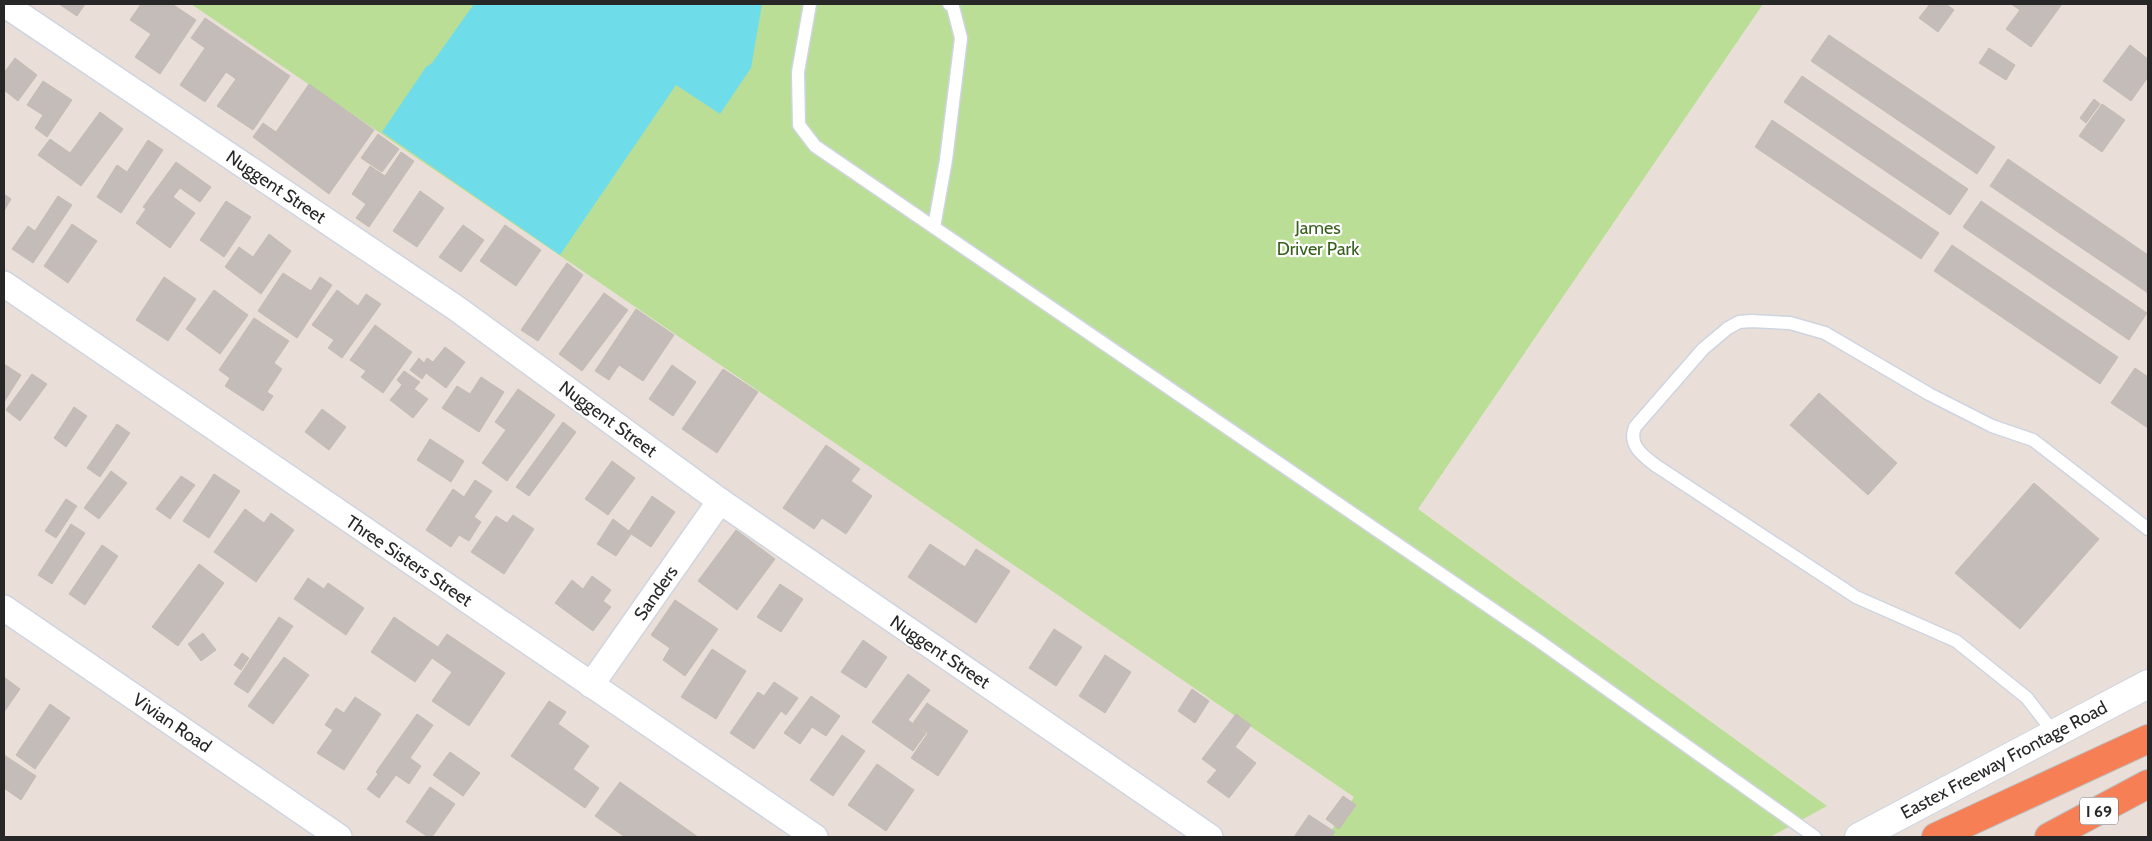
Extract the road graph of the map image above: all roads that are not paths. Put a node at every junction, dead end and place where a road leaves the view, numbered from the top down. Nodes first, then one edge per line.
1 (4, 4) edge
2 (810, 4) edge
3 (948, 4) edge
4 (934, 227) junction
5 (4, 284) edge
6 (720, 501) junction
7 (2148, 529) edge
8 (4, 608) edge
9 (2148, 684) edge
10 (591, 685) junction
11 (2054, 733) junction
12 (2148, 739) edge
13 (2148, 784) edge
14 (339, 837) edge
15 (815, 837) edge
16 (1210, 837) edge
17 (1815, 837) edge
18 (1859, 837) edge
19 (1936, 837) edge
20 (2049, 837) edge

1 - 6 street, Nuggent Street
2 - 4 lane
3 - 4 lane
4 - 17 lane
5 - 10 street, Three Sisters Street
6 - 10 street, Sanders
6 - 16 street, Nuggent Street
7 - 11 lane
8 - 14 street, Vivian Road
9 - 11 main road, Eastex Freeway Frontage Road
10 - 15 street, Three Sisters Street
11 - 18 main road, Eastex Freeway Frontage Road
12 - 19 highway
13 - 20 highway, I 69

